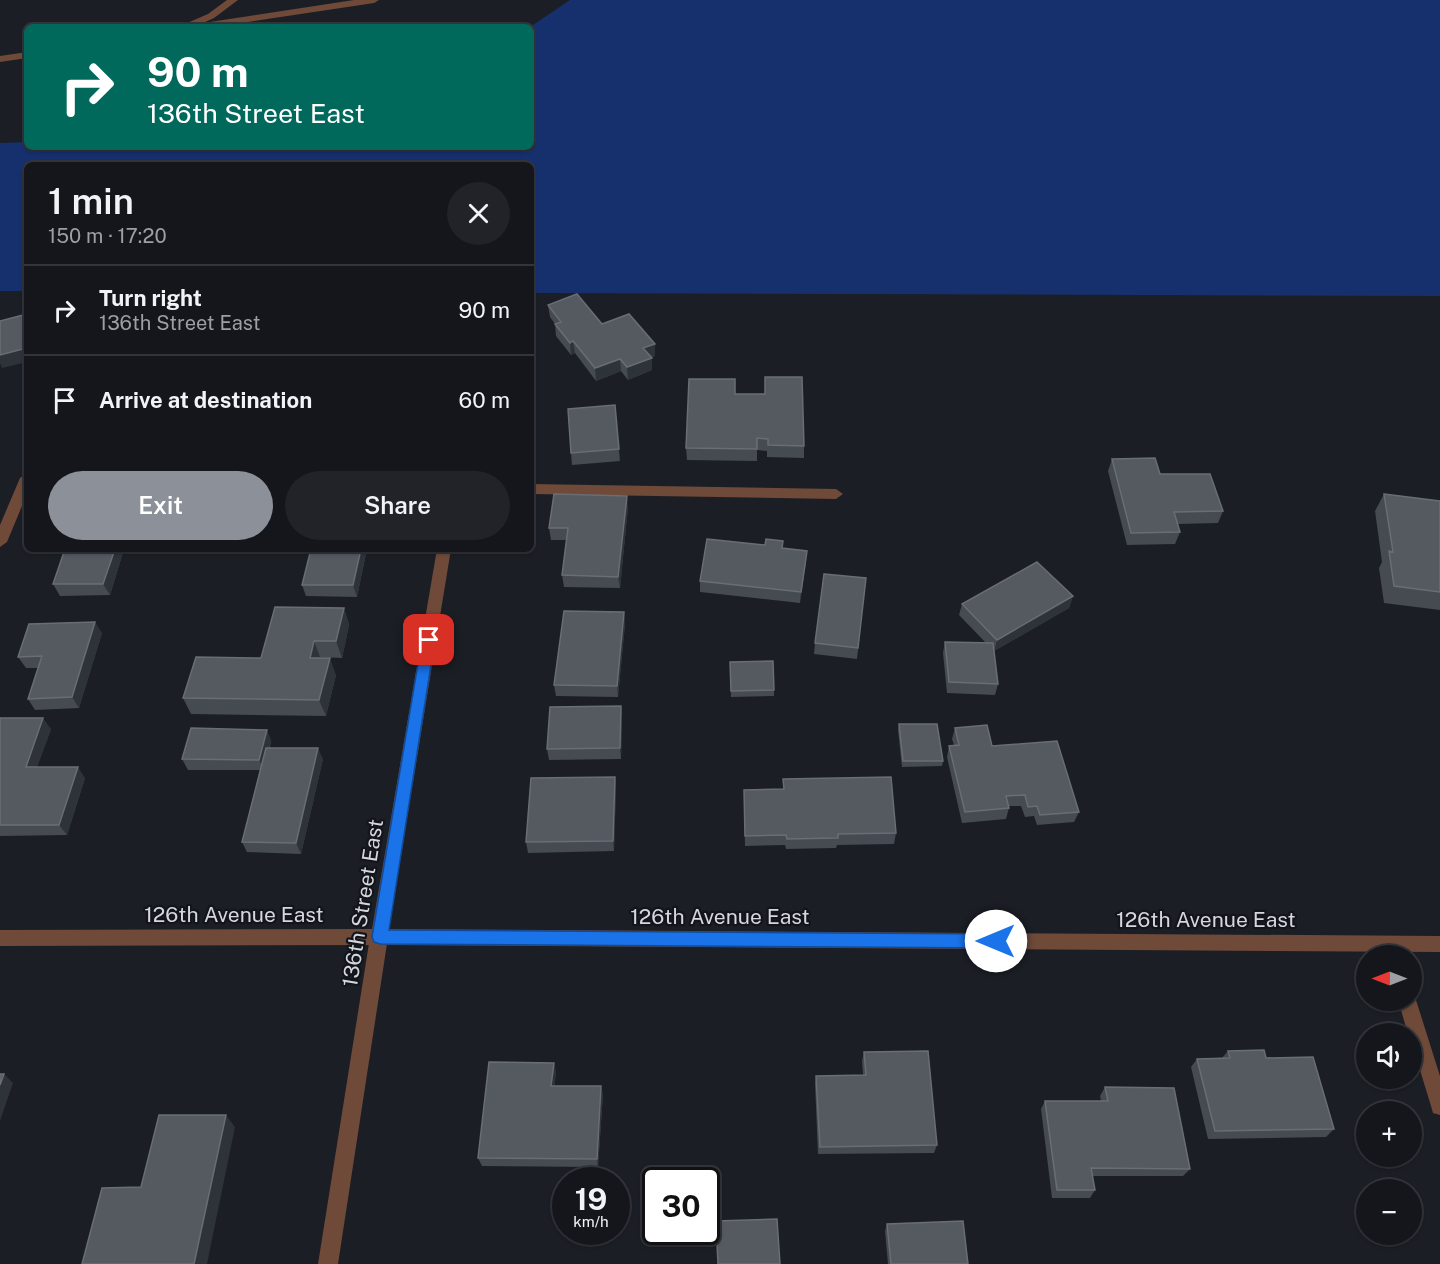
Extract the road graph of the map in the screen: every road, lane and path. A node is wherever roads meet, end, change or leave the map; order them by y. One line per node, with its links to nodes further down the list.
1 (233, 0): 4 (street)
2 (322, 0): 3 (street)
3 (369, 1): 5 (street)
4 (191, 24)
5 (214, 24)
6 (24, 55): 7 (street)
7 (0, 59)
8 (24, 485): 11 (street)
9 (534, 489): 10 (street)
10 (836, 494)
11 (0, 542)
12 (444, 552): 13 (street, 136th Street East)
13 (380, 937): 14 (street, 126th Avenue East); 17 (street, 126th Avenue East); 20 (street, 136th Street East)
14 (0, 938)
15 (1440, 944): 16 (street, 126th Avenue East)
16 (1422, 946)
17 (1356, 949)
18 (1410, 1011): 19 (street)
19 (1440, 1106)
20 (328, 1264)

